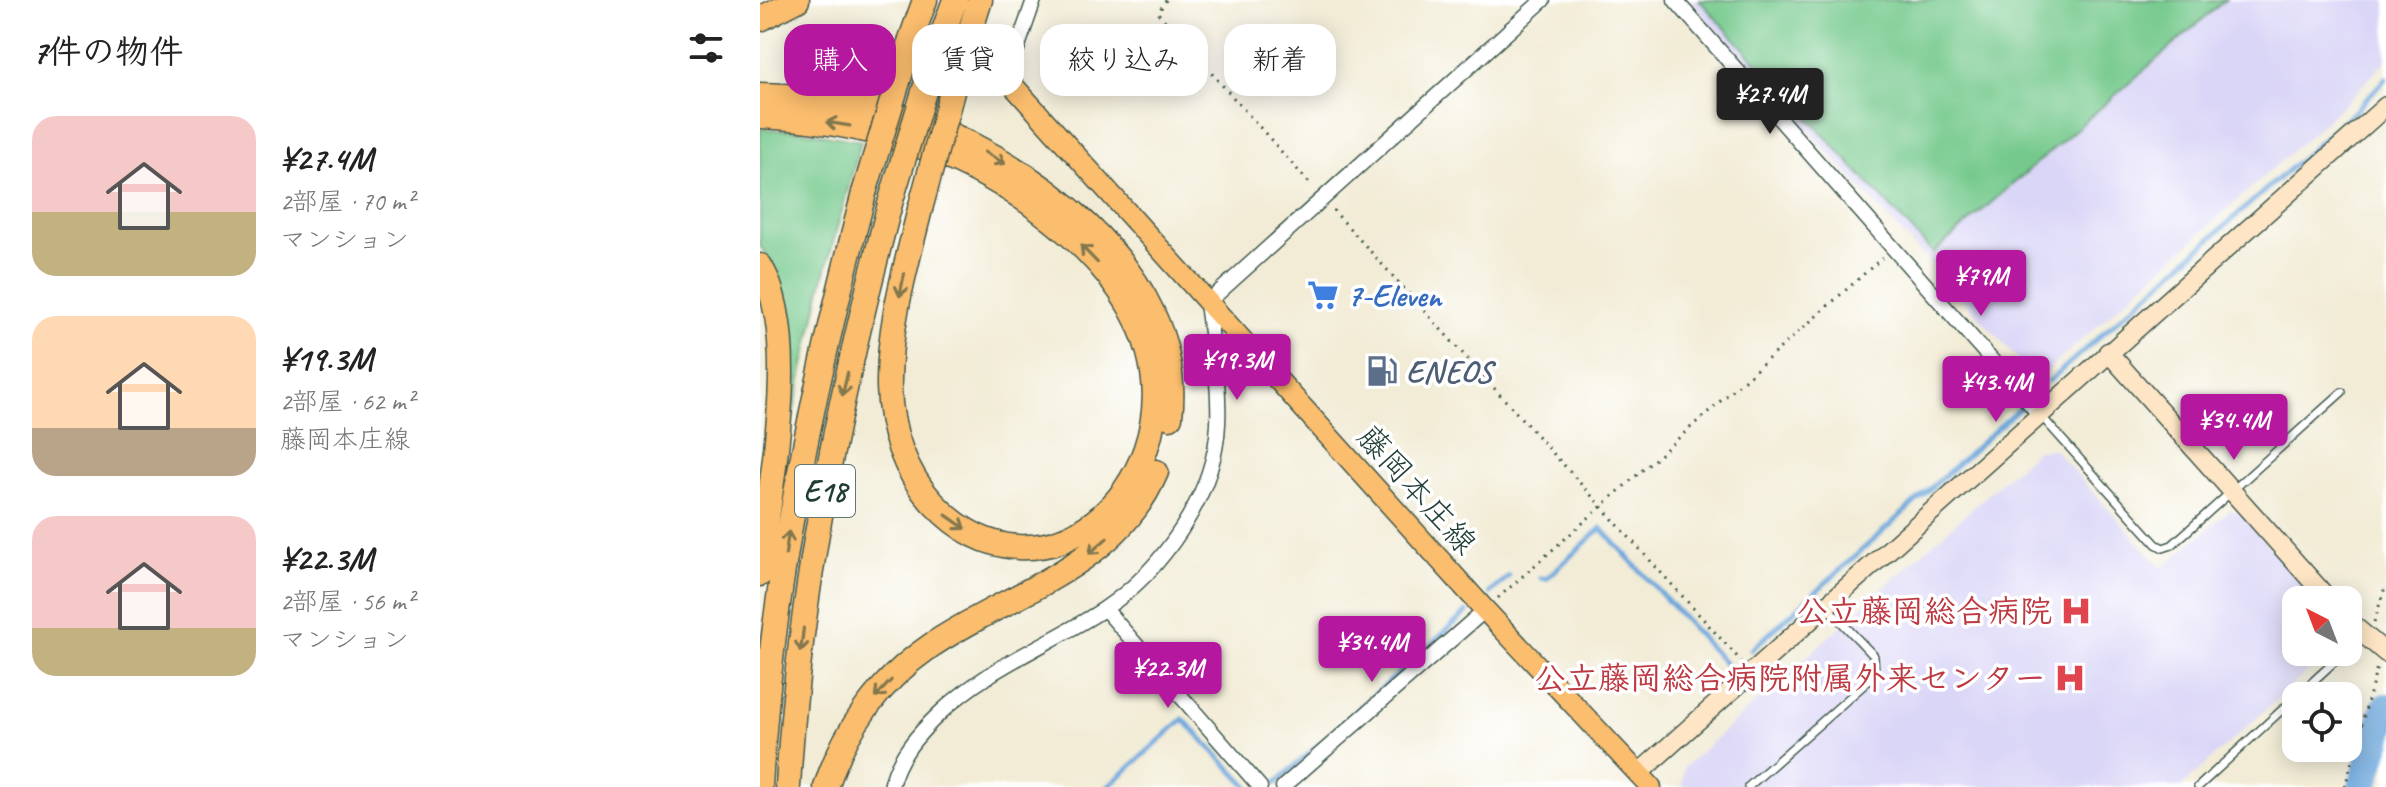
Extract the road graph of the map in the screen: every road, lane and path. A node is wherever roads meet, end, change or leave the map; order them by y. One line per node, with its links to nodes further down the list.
1 (797, 0): 9 (highway)
2 (925, 0): 38 (highway, E18, one-way to 2, bridge)
3 (955, 0): 39 (highway, E18, one-way to 39, bridge)
4 (980, 0): 14 (highway, one-way to 14, bridge)
5 (1034, 0): 10 (street)
6 (1166, 0): 15 (path)
7 (1543, 0): 15 (street)
8 (1675, 0): 16 (street)
9 (760, 19)
10 (1024, 29)
11 (760, 95): 40 (highway, one-way to 40)
12 (1023, 96): 18 (main road, 藤岡本庄線)
13 (2386, 106): 19 (street)
14 (760, 116)
15 (1321, 197): 18 (street); 23 (path)
16 (1894, 247): 21 (street); 23 (path)
17 (760, 266): 24 (highway)
18 (1207, 303): 28 (street); 29 (main road, 藤岡本庄線)
19 (2108, 352): 21 (street); 22 (street)
20 (2342, 392): 22 (lane)
21 (2039, 414): 22 (lane); 27 (street)
22 (2232, 491): 26 (street)
23 (1601, 507): 29 (path); 33 (path)
24 (760, 574)
25 (2386, 584): 30 (path)
26 (2317, 586)
27 (1825, 605): 33 (street); 44 (lane)
28 (1105, 609): 37 (street); 42 (street)
29 (1485, 610): 36 (main road, 藤岡本庄線); 43 (street)
30 (2362, 636): 31 (street)
31 (2385, 652): 46 (path)
32 (2330, 666): 34 (lane)
33 (1751, 673): 36 (street)
34 (2313, 682)
35 (2282, 710): 45 (lane)
36 (1645, 780)
37 (892, 781): 41 (street)
38 (760, 787)
39 (788, 787)
40 (826, 787)
41 (905, 787)
42 (1260, 787)
43 (1283, 787)
44 (1748, 787)
45 (2198, 787)
46 (2345, 787)

